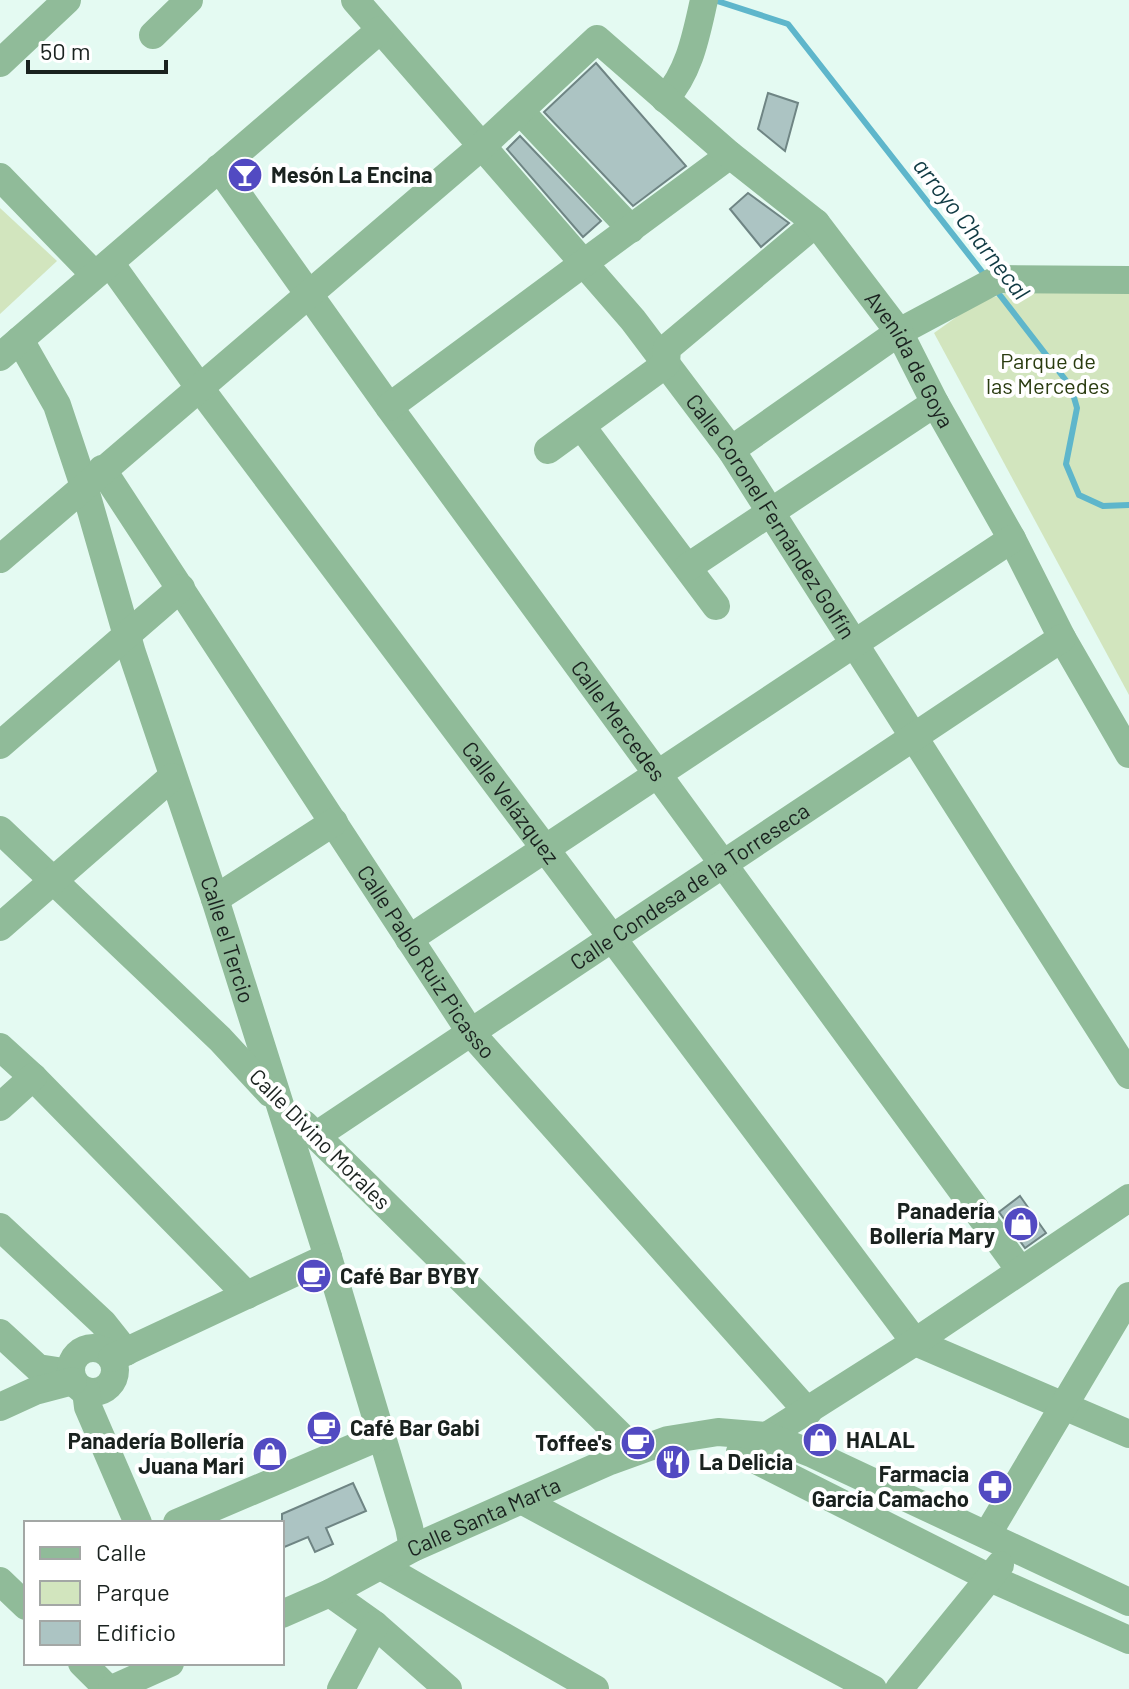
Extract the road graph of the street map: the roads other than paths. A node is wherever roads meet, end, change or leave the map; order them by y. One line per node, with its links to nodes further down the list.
1 (67, 0): 7 (street)
2 (189, 0): 6 (street)
3 (355, 0): 5 (street, Calle Coronel Fernández Golfín)
4 (704, 0): 8 (street)
5 (380, 30): 10 (street, Calle Coronel Fernández Golfín); 12 (street)
6 (153, 35)
7 (0, 63)
8 (665, 99): 9 (street, Avenida de Goya); 11 (street, Avenida de Goya)
9 (520, 111): 10 (street); 15 (street)
10 (482, 146): 16 (street, Calle Coronel Fernández Golfín); 19 (street)
11 (730, 155): 14 (street, Avenida de Goya); 15 (street)
12 (219, 168): 17 (street); 19 (street, Calle Mercedes)
13 (0, 177): 17 (street, Calle Velázquez)
14 (816, 223): 20 (street, Avenida de Goya); 22 (street)
15 (631, 229): 16 (street)
16 (585, 263): 22 (street, Calle Coronel Fernández Golfín); 25 (street)
17 (102, 268): 21 (street); 23 (street, Calle Velázquez)
18 (1129, 280): 20 (street)
19 (308, 292): 23 (street); 25 (street, Calle Mercedes)
20 (899, 332): 24 (street, Avenida de Goya); 28 (street)
21 (10, 349): 29 (street, Calle el Tercio)
22 (666, 364): 26 (street); 28 (street, Calle Coronel Fernández Golfín)
23 (199, 387): 29 (street); 46 (street, Calle Velázquez)
24 (935, 403): 30 (street); 31 (street, Avenida de Goya)
25 (389, 407): 42 (street, Calle Mercedes)
26 (582, 427): 27 (street); 33 (street)
27 (548, 450)
28 (731, 450): 30 (street, Calle Coronel Fernández Golfín)
29 (93, 478): 32 (street); 34 (street, Calle Pablo Ruiz Picasso); 36 (street, Calle el Tercio)
30 (770, 514): 33 (street); 38 (street, Calle Coronel Fernández Golfín)
31 (1012, 539): 37 (street, Avenida de Goya); 38 (street)
32 (0, 559)
33 (688, 567): 35 (street)
34 (181, 588): 36 (street); 44 (street, Calle Pablo Ruiz Picasso)
35 (716, 606)
36 (127, 634): 40 (street); 43 (street, Calle el Tercio)
37 (1062, 638): 39 (street, Calle Condesa de la Torreseca); 41 (street, Avenida de Goya)
38 (854, 645): 39 (street, Calle Coronel Fernández Golfín); 42 (street)
39 (914, 737): 47 (street, Calle Condesa de la Torreseca); 55 (street, Calle Coronel Fernández Golfín)
40 (0, 745)
41 (1129, 754)
42 (658, 773): 46 (street); 47 (street, Calle Mercedes)
43 (172, 777): 48 (street); 49 (street, Calle el Tercio)
44 (334, 822): 49 (street); 51 (street, Calle Pablo Ruiz Picasso)
45 (0, 830): 48 (street, Calle Divino Morales)
46 (545, 849): 51 (street); 52 (street, Calle Velázquez)
47 (724, 863): 52 (street, Calle Condesa de la Torreseca); 63 (street, Calle Mercedes)
48 (53, 880): 50 (street); 57 (street, Calle Divino Morales)
49 (215, 899): 57 (street, Calle el Tercio)
50 (0, 927)
51 (409, 939): 53 (street, Calle Pablo Ruiz Picasso)
52 (614, 939): 53 (street, Calle Condesa de la Torreseca); 67 (street, Calle Velázquez)
53 (471, 1033): 59 (street, Calle Condesa de la Torreseca); 72 (street, Calle Pablo Ruiz Picasso)
54 (0, 1047): 56 (street)
55 (1129, 1075)
56 (33, 1077): 58 (street); 64 (street)
57 (278, 1101): 59 (street, Calle Divino Morales); 62 (street, Calle el Tercio)
58 (0, 1107)
59 (317, 1135): 76 (street, Calle Divino Morales)
60 (1129, 1198): 63 (street)
61 (0, 1227): 68 (street)
62 (328, 1257): 64 (street); 74 (street, Calle el Tercio)
63 (1020, 1270): 67 (street)
64 (247, 1295): 68 (street)
65 (1129, 1296): 70 (street)
66 (0, 1333): 69 (street)
67 (915, 1342): 70 (street); 72 (street)
68 (110, 1345): 69 (street); 69 (street)
69 (76, 1382): 71 (street); 79 (street)
70 (1063, 1405): 73 (street); 81 (street)
71 (0, 1407)
72 (808, 1412): 75 (street)
73 (1129, 1434)
74 (381, 1436): 80 (street); 82 (street, Calle el Tercio)
75 (767, 1436): 76 (street, Calle Santa Marta); 81 (street, Calle Santa Marta)
76 (636, 1451): 78 (street, Calle Santa Marta)
77 (740, 1452): 84 (street)
78 (523, 1501): 82 (street, Calle Santa Marta); 96 (street)
79 (137, 1521)
80 (182, 1521)
81 (999, 1541): 84 (street); 86 (street, Calle Santa Marta)
82 (413, 1548): 83 (street, Calle Santa Marta)
83 (381, 1566): 85 (street, Calle Santa Marta); 95 (street)
84 (990, 1578): 89 (street); 97 (street)
85 (330, 1593): 87 (street, Calle Santa Marta); 88 (street)
86 (1123, 1593)
87 (284, 1613)
88 (375, 1625): 93 (street); 94 (street)
89 (1129, 1640)
90 (84, 1665): 92 (street)
91 (161, 1673): 92 (street)
92 (110, 1689)
93 (341, 1689)
94 (448, 1689)
95 (595, 1689)
96 (873, 1689)
97 (899, 1689)

